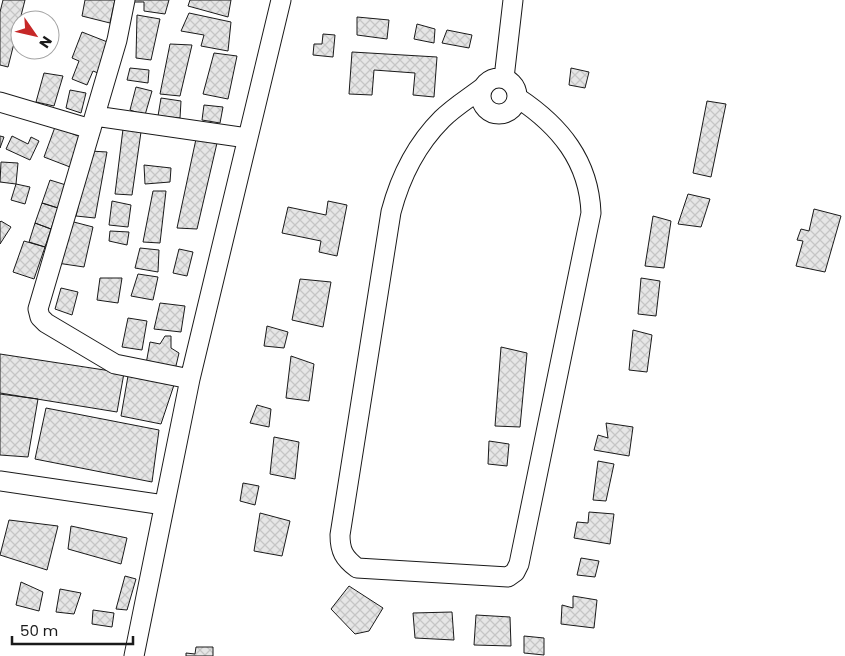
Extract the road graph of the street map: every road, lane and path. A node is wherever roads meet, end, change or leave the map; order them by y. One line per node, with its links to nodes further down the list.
1 (125, 0): 8 (street)
2 (281, 0): 9 (street)
3 (513, 0): 4 (street)
4 (504, 78): 5 (street); 6 (street)
5 (482, 88): 6 (street); 6 (street)
6 (518, 98)
7 (0, 102): 8 (street)
8 (93, 122): 9 (street); 10 (street)
9 (247, 138): 10 (street)
10 (190, 379): 12 (street)
11 (0, 481): 12 (street)
12 (164, 505): 13 (street)
13 (134, 656)

